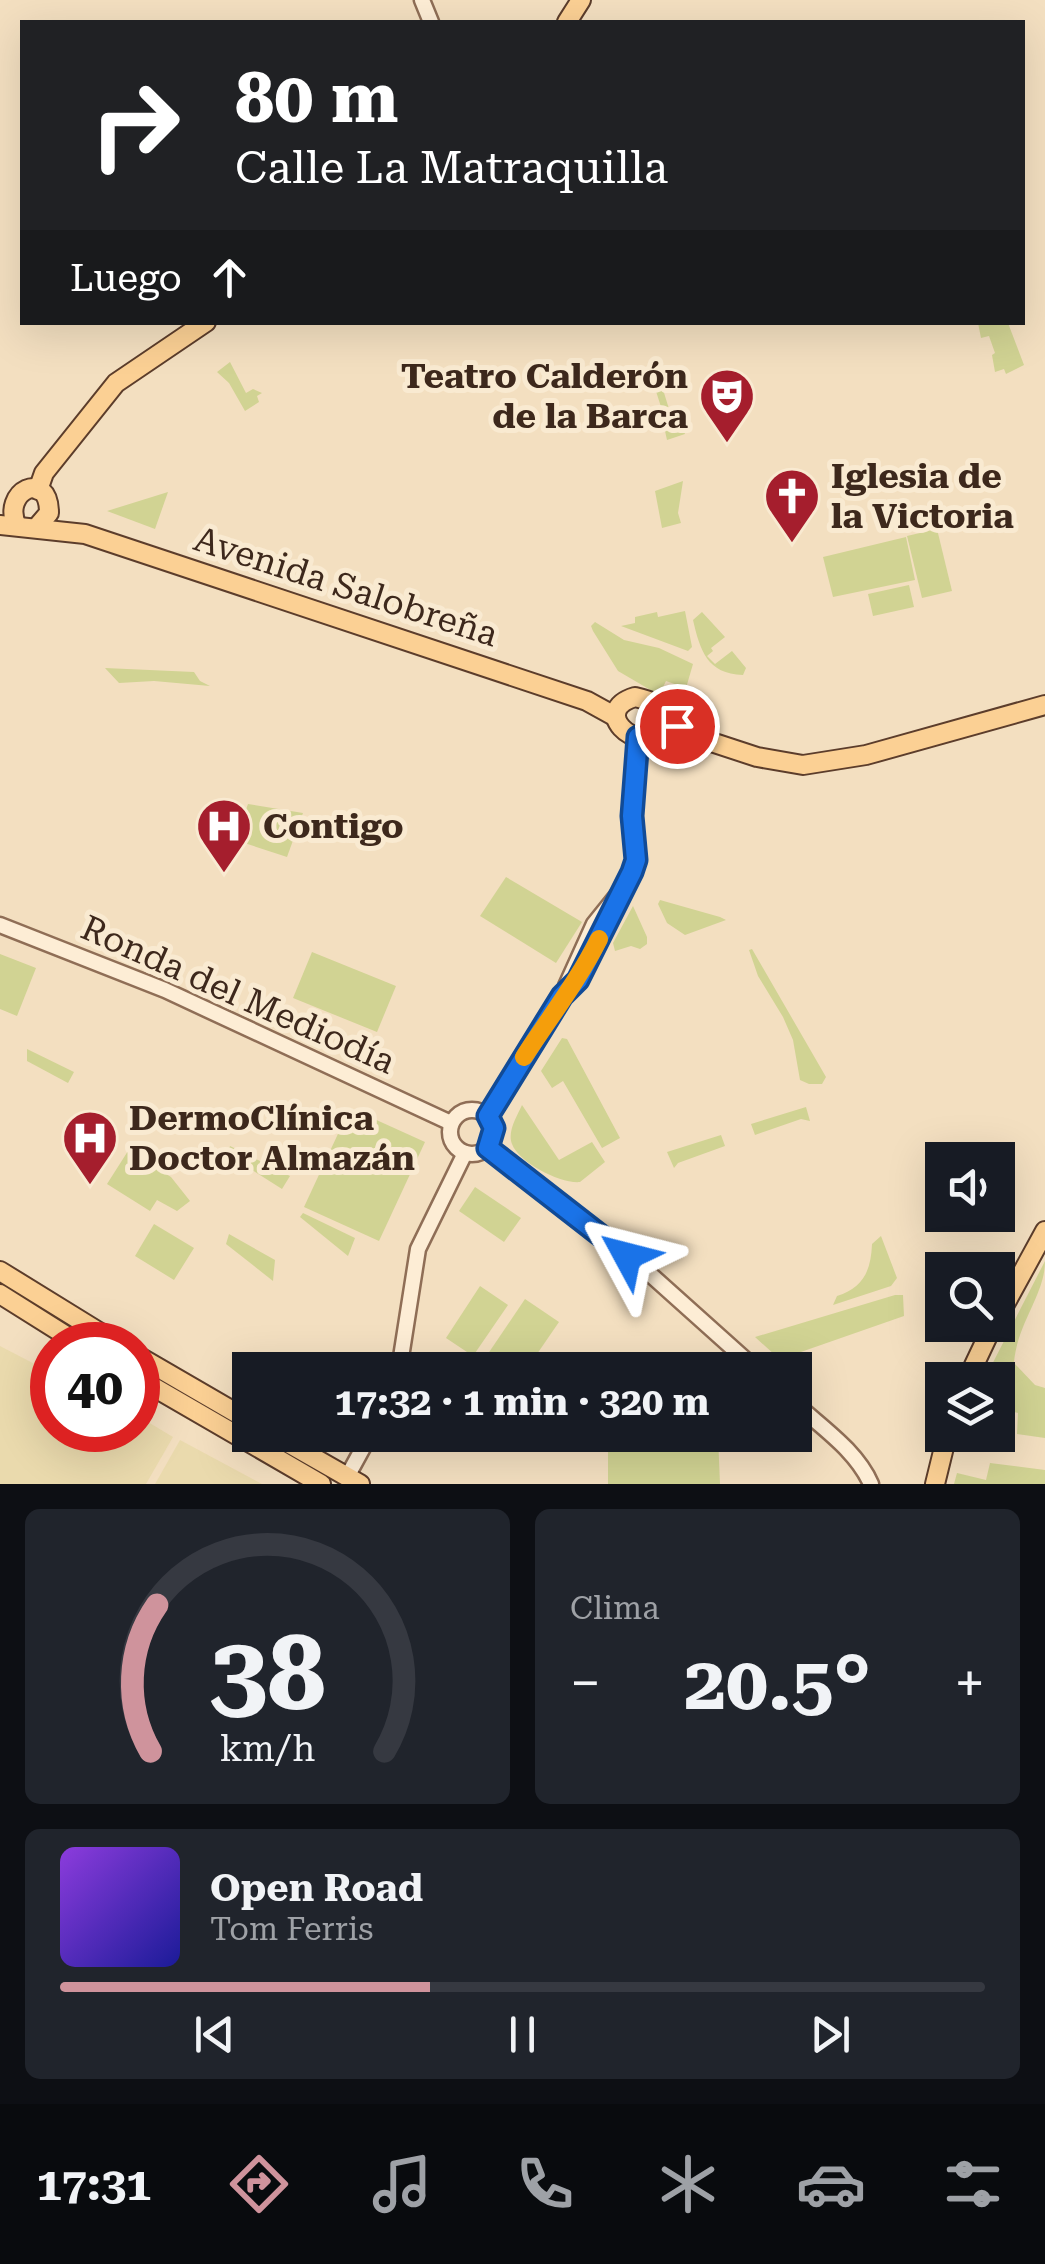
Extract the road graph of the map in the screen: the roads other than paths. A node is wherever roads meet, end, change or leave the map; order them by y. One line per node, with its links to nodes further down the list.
1 (202, 325): 2 (main road)
2 (38, 490): 3 (main road); 4 (main road)
3 (4, 505): 5 (main road)
4 (49, 507): 6 (main road); 7 (main road, Avenida Salobreña)
5 (8, 526): 6 (main road)
6 (37, 527): 7 (main road, Avenida Salobreña)
7 (84, 534): 9 (main road, Avenida Salobreña)
8 (1045, 705): 10 (main road)
9 (620, 709): 10 (main road); 11 (main road)
10 (668, 727): 11 (main road)
11 (638, 737): 13 (street)
12 (0, 925): 14 (street, Ronda del Mediodía)
13 (488, 1116): 14 (street); 15 (street)
14 (452, 1123): 16 (street)
15 (488, 1148): 16 (street); 24 (street)
16 (465, 1153): 23 (street)
17 (1045, 1230): 19 (main road)
18 (0, 1272): 22 (main road)
19 (1015, 1286)
20 (0, 1294): 21 (main road)
21 (45, 1322)
22 (82, 1322)
23 (402, 1352)
24 (738, 1352)
25 (160, 1369): 27 (main road)
26 (160, 1391): 33 (main road)
27 (232, 1411)
28 (812, 1418): 34 (street)
29 (304, 1452): 32 (main road)
30 (364, 1452): 32 (street)
31 (942, 1452): 35 (main road)
32 (353, 1480)
33 (321, 1484)
34 (871, 1484)
35 (935, 1484)

